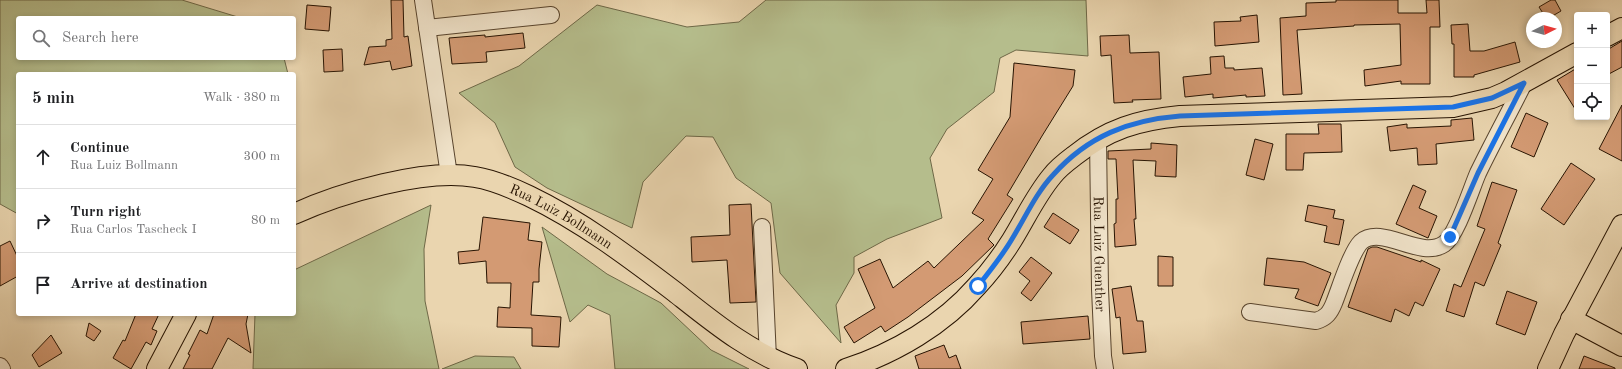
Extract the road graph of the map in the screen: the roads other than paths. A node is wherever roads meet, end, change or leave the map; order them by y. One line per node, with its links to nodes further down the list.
1 (423, 0): 3 (street)
2 (551, 15): 3 (street)
3 (427, 28): 9 (street)
4 (1622, 28): 5 (main road)
5 (1610, 34)
6 (1574, 55): 7 (main road)
7 (1524, 83): 8 (main road); 13 (street)
8 (1098, 139): 22 (main road); 23 (street, Rua Luiz Guenther)
9 (448, 175): 10 (main road, Rua Luiz Bollmann); 17 (main road, Rua Luiz Bollmann)
10 (296, 213)
11 (1622, 226): 15 (main road)
12 (762, 227): 17 (street)
13 (1250, 312)
14 (185, 316): 20 (main road)
15 (1571, 319): 16 (main road); 24 (main road)
16 (1622, 346)
17 (768, 358): 21 (main road, Rua Luiz Bollmann)
18 (0, 366): 19 (street)
19 (2, 369)
20 (157, 369)
21 (797, 369)
22 (846, 369)
23 (1105, 369)
24 (1548, 369)

